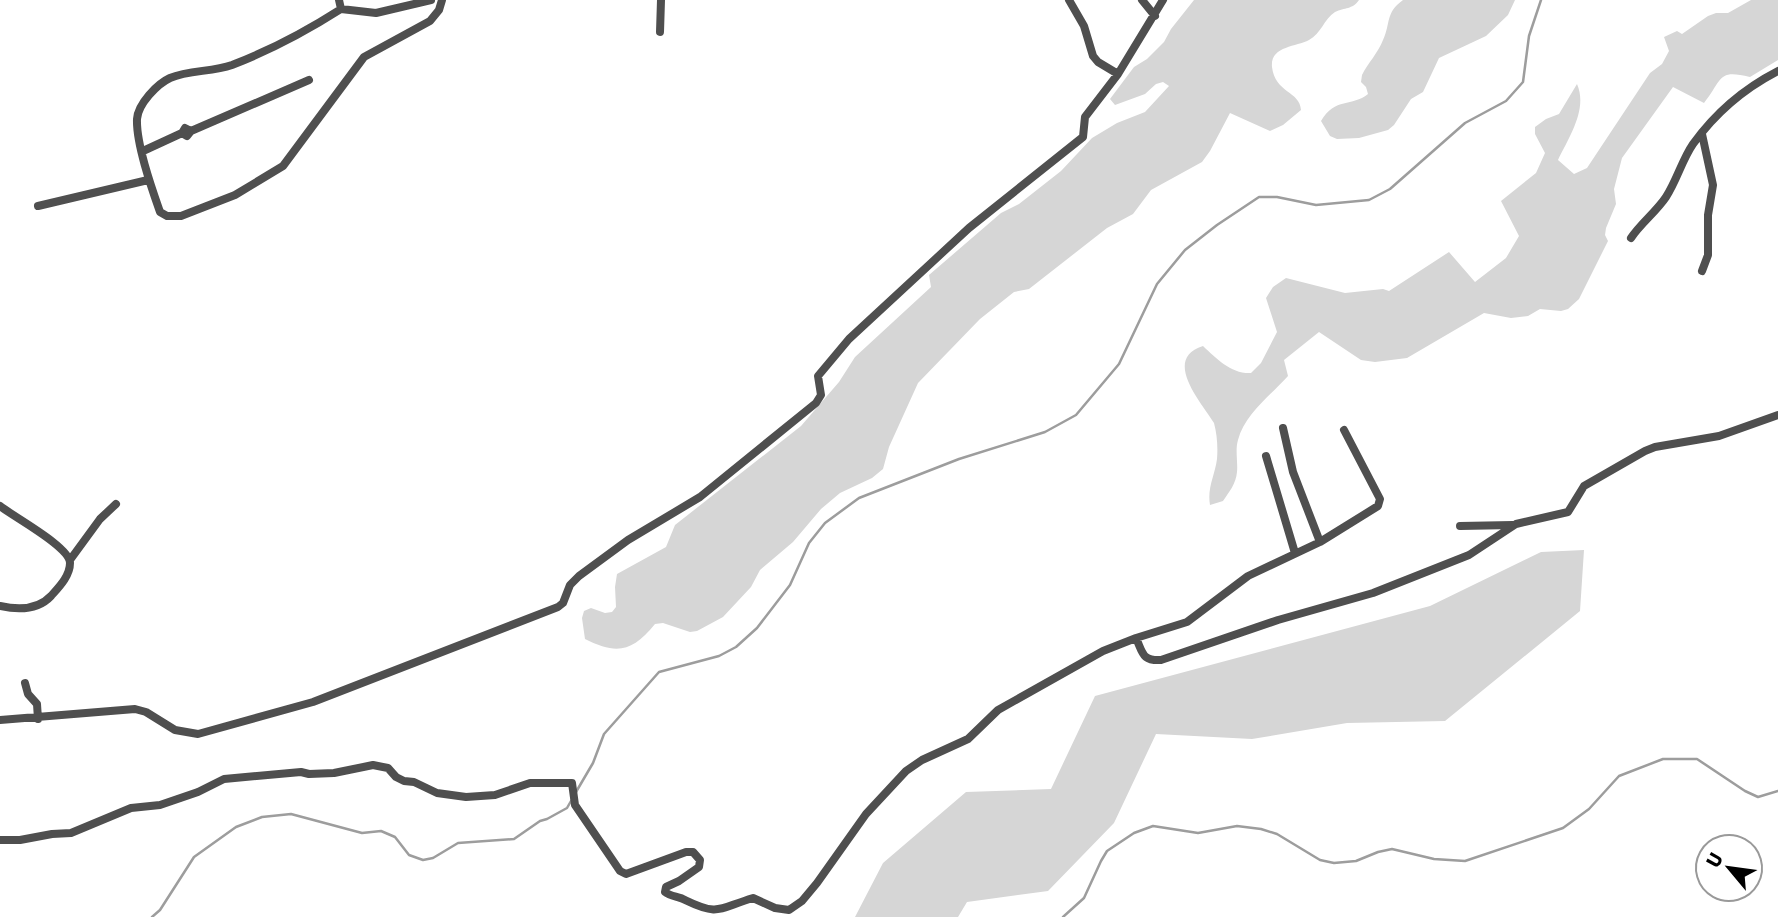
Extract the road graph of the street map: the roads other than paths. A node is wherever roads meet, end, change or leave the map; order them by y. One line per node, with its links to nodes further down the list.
1 (431, 0): 7 (street)
2 (442, 0): 15 (street)
3 (662, 0): 9 (street)
4 (1069, 0): 11 (street)
5 (1142, 0): 8 (street)
6 (1163, 0): 8 (street)
7 (340, 4): 14 (street)
8 (1155, 16): 11 (street)
9 (660, 32)
10 (1778, 71): 13 (street)
11 (1118, 74): 33 (street)
12 (309, 80): 14 (street)
13 (1702, 134): 17 (street); 18 (street)
14 (143, 151): 15 (street)
15 (148, 180): 16 (street)
16 (38, 206)
17 (1631, 238)
18 (1702, 271)
19 (1778, 415): 25 (street)
20 (1283, 428): 27 (street)
21 (1344, 430): 27 (street)
22 (1266, 456): 28 (street)
23 (116, 504): 29 (street)
24 (0, 506): 29 (street)
25 (1516, 524): 26 (street); 31 (street)
26 (1460, 526)
27 (1320, 542): 28 (street)
28 (1295, 553): 31 (street)
29 (71, 560): 30 (street)
30 (0, 606)
31 (1136, 638): 35 (street)
32 (26, 683): 33 (street)
33 (38, 719): 34 (street)
34 (0, 720)
35 (0, 840)

